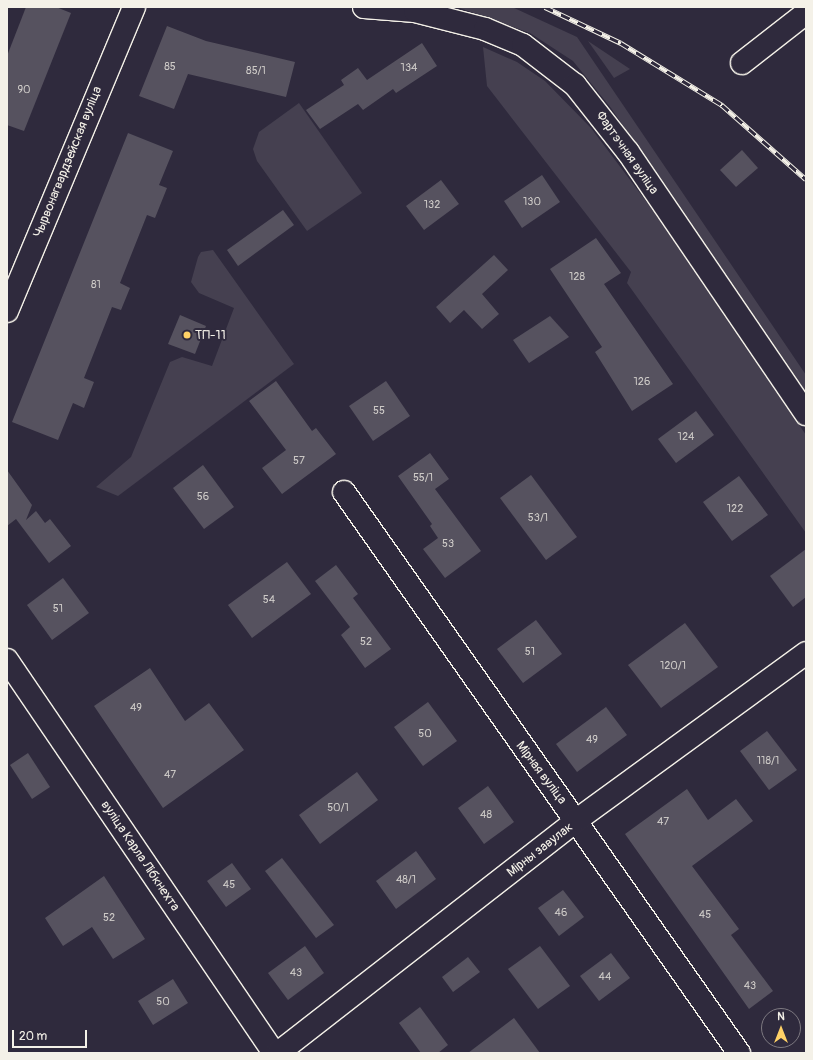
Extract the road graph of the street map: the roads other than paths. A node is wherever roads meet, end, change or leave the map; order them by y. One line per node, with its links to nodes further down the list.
1 (364, 7): 6 (street, Фартэчная вуліца)
2 (131, 9): 5 (street, Чырвонагвардзейская вуліца)
3 (806, 13): 4 (street)
4 (742, 63)
5 (7, 311)
6 (806, 414)
7 (344, 492): 10 (street, Мірная вуліца)
8 (806, 653): 10 (street, Мірны завулак)
9 (7, 660): 11 (street, вуліца Карла Лібкнехта)
10 (578, 820): 12 (street, Мірны завулак); 13 (street, Мірная вуліца)
11 (274, 1053)
12 (278, 1053)
13 (739, 1053)

